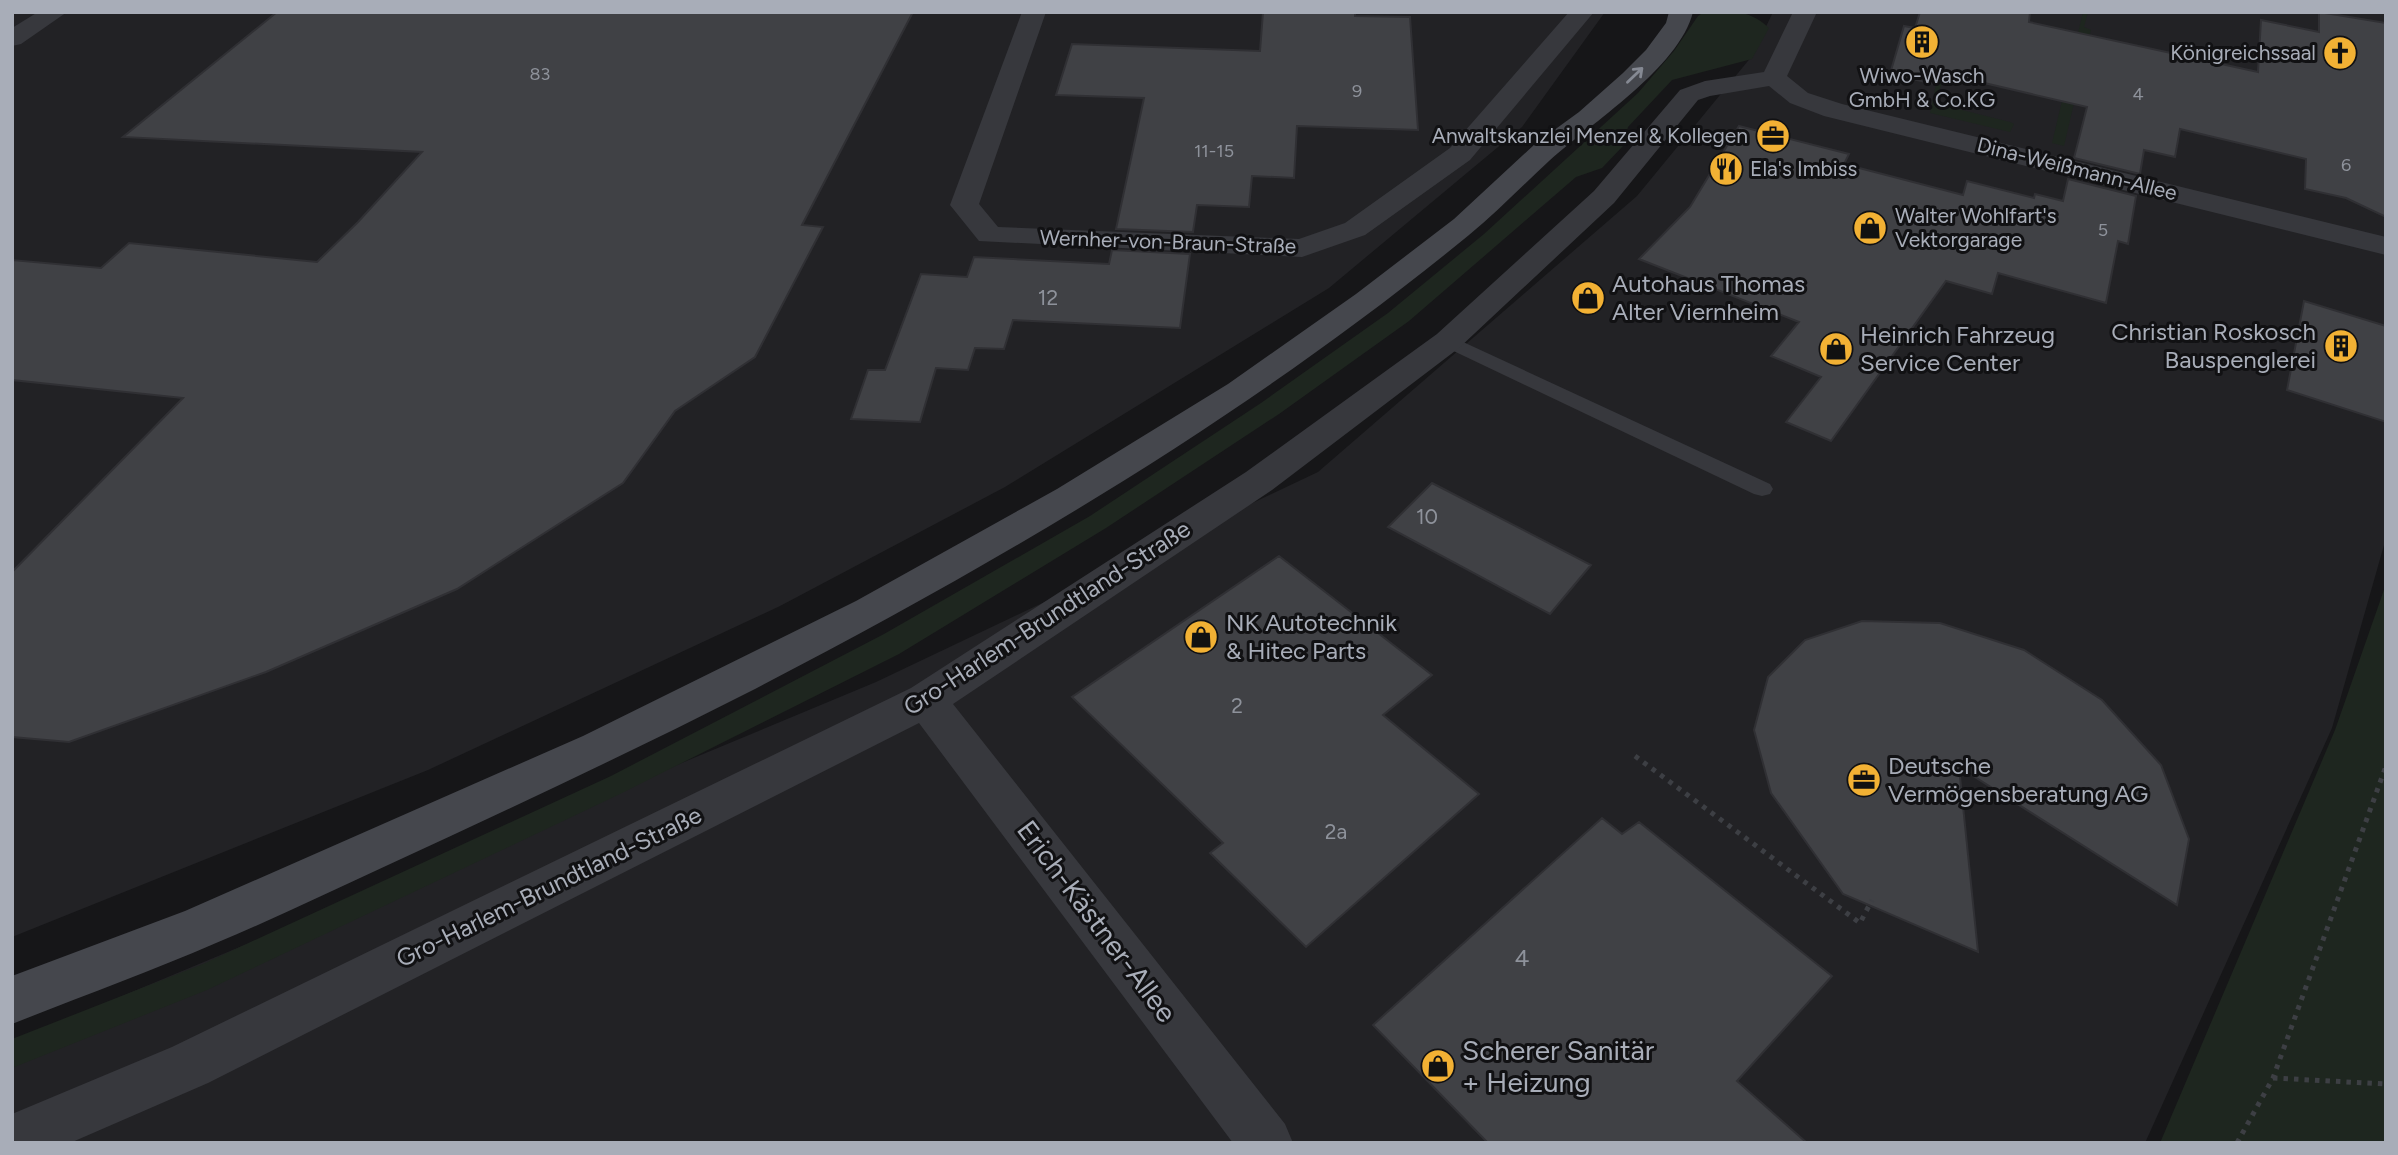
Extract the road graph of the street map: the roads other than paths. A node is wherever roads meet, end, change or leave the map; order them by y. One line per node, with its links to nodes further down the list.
1 (55, 12): 6 (street)
2 (1034, 12): 3 (street, Wernher-von-Braun-Straße)
3 (1582, 12)
4 (1681, 12): 9 (main road, one-way to 4)
5 (1805, 12): 8 (street)
6 (12, 38)
7 (1625, 51): 9 (main road)
8 (1774, 78): 10 (street, Dina-Weißmann-Allee); 11 (street, Gro-Harlem-Brundtland-Straße)
9 (1545, 150): 14 (main road)
10 (2386, 246)
11 (1448, 341): 12 (lane); 13 (street, Gro-Harlem-Brundtland-Straße)
12 (1762, 489)
13 (926, 700): 15 (street, Gro-Harlem-Brundtland-Straße); 16 (street, Erich-Kästner-Allee)
14 (12, 1000)
15 (12, 1141)
16 (1266, 1143)

